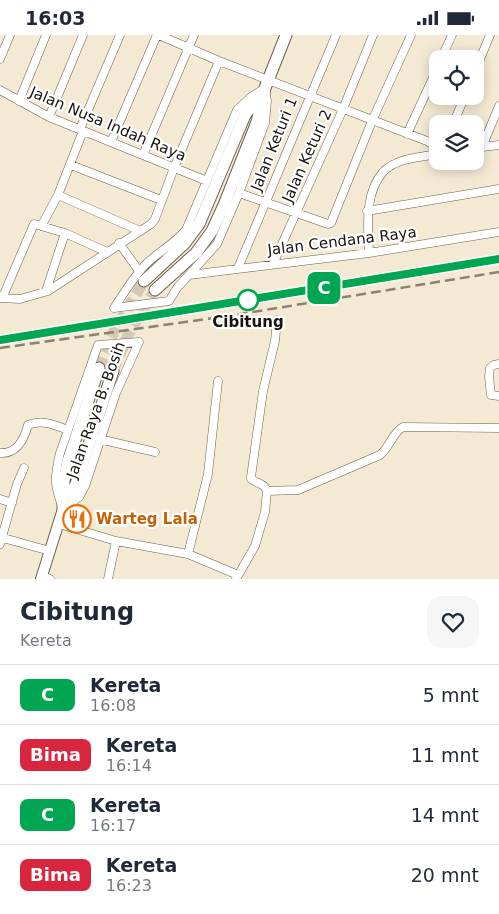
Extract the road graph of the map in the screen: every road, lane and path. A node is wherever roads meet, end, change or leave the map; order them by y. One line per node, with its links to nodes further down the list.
1 (10, 35): 16 (street)
2 (46, 35): 22 (street)
3 (83, 35): 25 (street)
4 (120, 35): 27 (street)
5 (158, 35): 13 (street); 31 (street)
6 (194, 35): 13 (street)
7 (286, 35): 18 (main road)
8 (336, 35): 21 (street, Jalan Keturi 1)
9 (373, 35): 24 (street, Jalan Keturi 2)
10 (411, 35): 26 (street)
11 (452, 35): 14 (street)
12 (490, 35): 15 (street)
13 (188, 48): 17 (street); 34 (street)
14 (445, 50)
15 (484, 50)
16 (0, 59)
17 (219, 61): 18 (street); 37 (street)
18 (267, 84): 21 (street); 38 (street); 40 (street); 56 (main road); 57 (main road)
19 (429, 87): 28 (street)
20 (0, 90): 22 (street, Jalan Nusa Indah Raya)
21 (309, 97): 24 (street); 43 (street, Jalan Keturi 1)
22 (19, 101): 25 (street, Jalan Nusa Indah Raya)
23 (499, 106): 29 (street)
24 (343, 109): 26 (street); 45 (street, Jalan Keturi 2)
25 (49, 117): 27 (street, Jalan Nusa Indah Raya)
26 (372, 121): 28 (street); 45 (street)
27 (82, 130): 31 (street, Jalan Nusa Indah Raya); 36 (street)
28 (408, 134): 30 (street)
29 (484, 138)
30 (427, 141)
31 (111, 142): 34 (street, Jalan Nusa Indah Raya)
32 (499, 145): 33 (street)
33 (484, 147)
34 (143, 155): 37 (street, Jalan Nusa Indah Raya)
35 (429, 155): 44 (street)
36 (70, 165): 41 (street); 42 (street)
37 (174, 168): 38 (street, Jalan Nusa Indah Raya); 42 (street)
38 (207, 181): 56 (street)
39 (499, 189): 44 (street)
40 (239, 193): 43 (street); 55 (street)
41 (58, 195): 46 (street); 47 (street)
42 (161, 199): 47 (street)
43 (265, 203): 45 (street); 54 (street, Jalan Keturi 1)
44 (367, 211): 52 (street)
45 (296, 214): 53 (street, Jalan Keturi 2)
46 (38, 224): 49 (street); 59 (street)
47 (138, 230): 50 (street)
48 (499, 232): 52 (street, Jalan Cendana Raya)
49 (65, 233): 51 (street); 58 (street)
50 (120, 243): 51 (street); 56 (street)
51 (107, 252): 58 (street)
52 (370, 253): 53 (street, Jalan Cendana Raya)
53 (274, 263): 54 (street, Jalan Cendana Raya)
54 (238, 268): 55 (street, Jalan Cendana Raya)
55 (189, 275): 56 (street)
56 (142, 276)
57 (155, 290)
58 (46, 291): 59 (street)
59 (0, 298)
60 (277, 320): 72 (street)
61 (499, 364): 65 (street)
62 (99, 368): 75 (main road)
63 (113, 371): 75 (main road)
64 (218, 381): 80 (street)
65 (499, 396)
66 (499, 428): 72 (street)
67 (68, 430): 68 (street, Jalan Raya B. Bosih); 70 (street); 75 (street, Jalan Raya B. Bosih)
68 (99, 439): 69 (street); 75 (street, Jalan Raya B. Bosih)
69 (156, 452)
70 (0, 453)
71 (24, 468): 74 (street)
72 (267, 491): 81 (street)
73 (0, 499): 74 (street)
74 (12, 503): 77 (street)
75 (63, 509): 76 (street)
76 (59, 524): 78 (street); 79 (street)
77 (1, 539): 79 (street)
78 (116, 541): 80 (street); 83 (street)
79 (50, 551): 82 (street)
80 (188, 554): 81 (street)
81 (237, 577)
82 (44, 578)
83 (108, 579)

